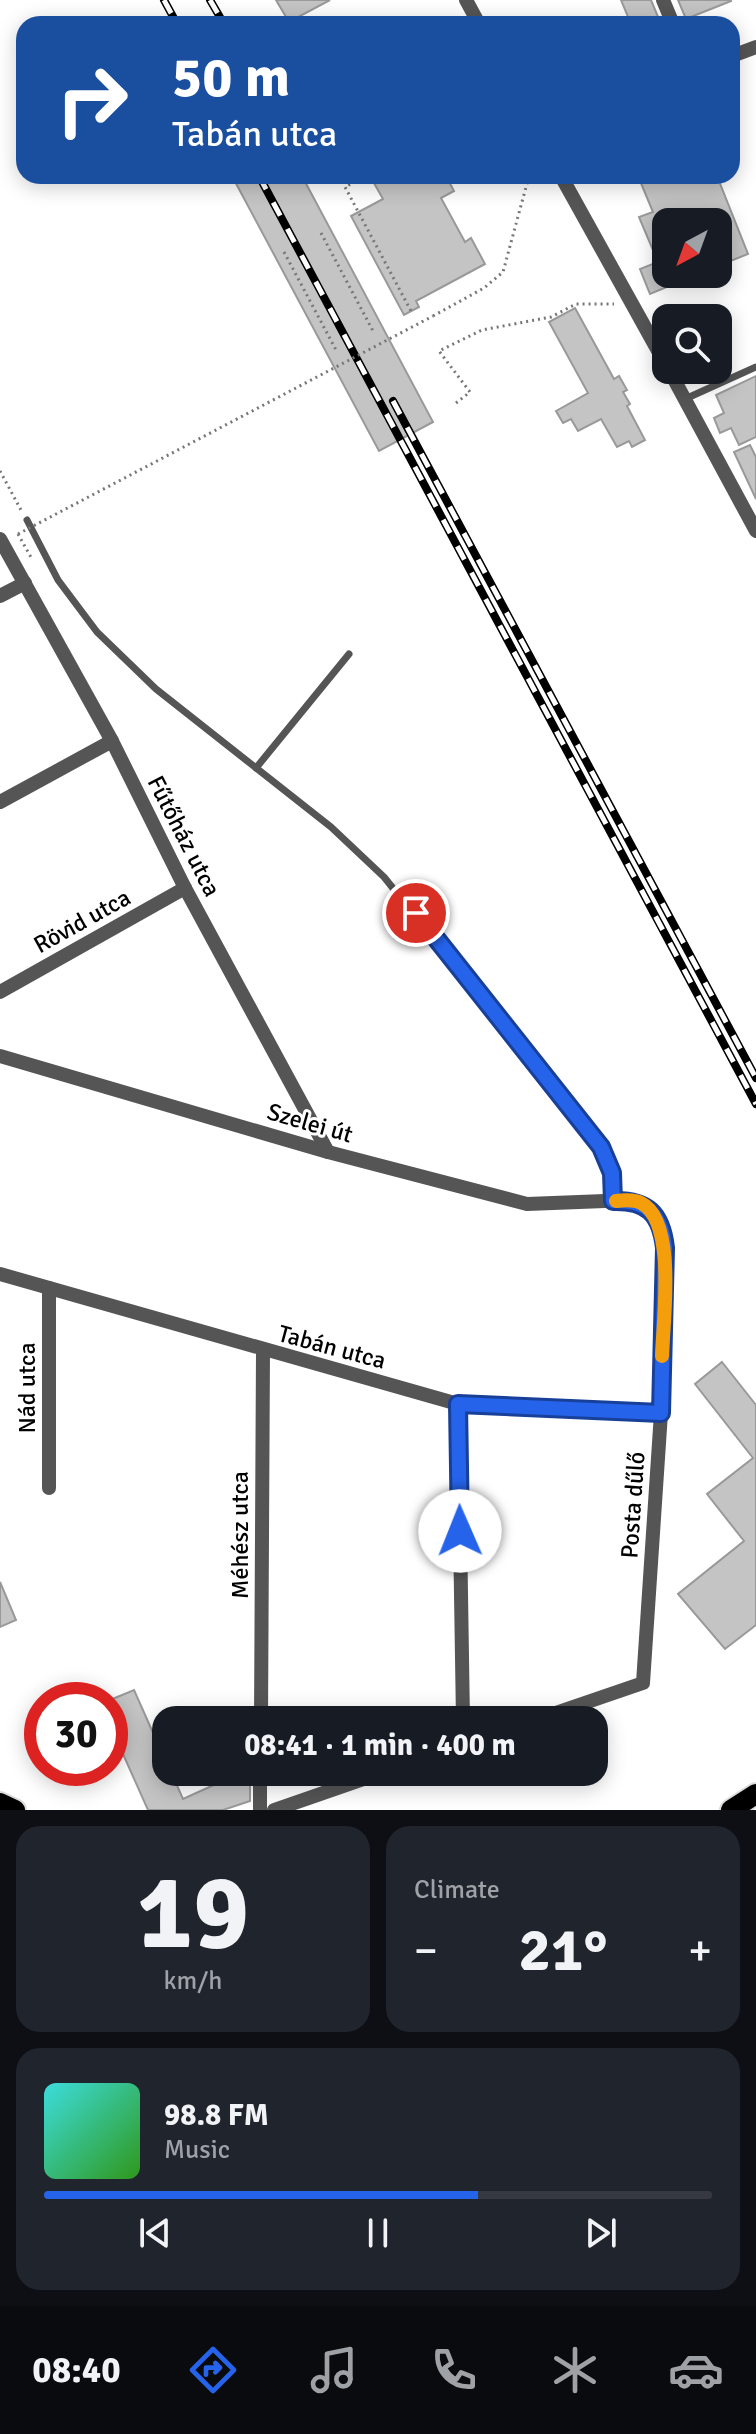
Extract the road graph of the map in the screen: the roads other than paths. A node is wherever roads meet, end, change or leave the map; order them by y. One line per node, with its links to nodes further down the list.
1 (565, 184): 2 (street)
2 (652, 340)
3 (756, 367): 5 (lane)
4 (677, 384): 5 (street)
5 (685, 399): 7 (street)
6 (27, 520): 13 (lane)
7 (756, 531)
8 (0, 539): 9 (street, Fűtőház utca)
9 (25, 583): 10 (street); 12 (street, Fűtőház utca)
10 (0, 596)
11 (349, 654): 13 (lane)
12 (112, 741): 14 (street); 15 (street, Fűtőház utca)
13 (256, 768): 19 (lane)
14 (0, 802)
15 (185, 888): 16 (street, Rövid utca); 18 (street, Fűtőház utca)
16 (0, 992)
17 (0, 1056): 18 (street, Szelei út)
18 (328, 1152): 19 (street, Szelei út)
19 (613, 1201): 24 (street, Posta dűlő)
20 (0, 1274): 21 (street, Tabán utca)
21 (49, 1288): 22 (street, Tabán utca); 25 (street, Nád utca)
22 (263, 1351): 23 (street, Tabán utca); 26 (street, Méhész utca)
23 (458, 1404): 24 (street, Tabán utca); 27 (street)
24 (661, 1413): 28 (street, Posta dűlő)
25 (49, 1488)
26 (261, 1706)
27 (463, 1706)
28 (576, 1706)
29 (260, 1786): 34 (street)
30 (343, 1786): 35 (street)
31 (756, 1794): 36 (main road)
32 (0, 1803): 33 (main road)
33 (15, 1810)
34 (260, 1810)
35 (274, 1810)
36 (731, 1810)

